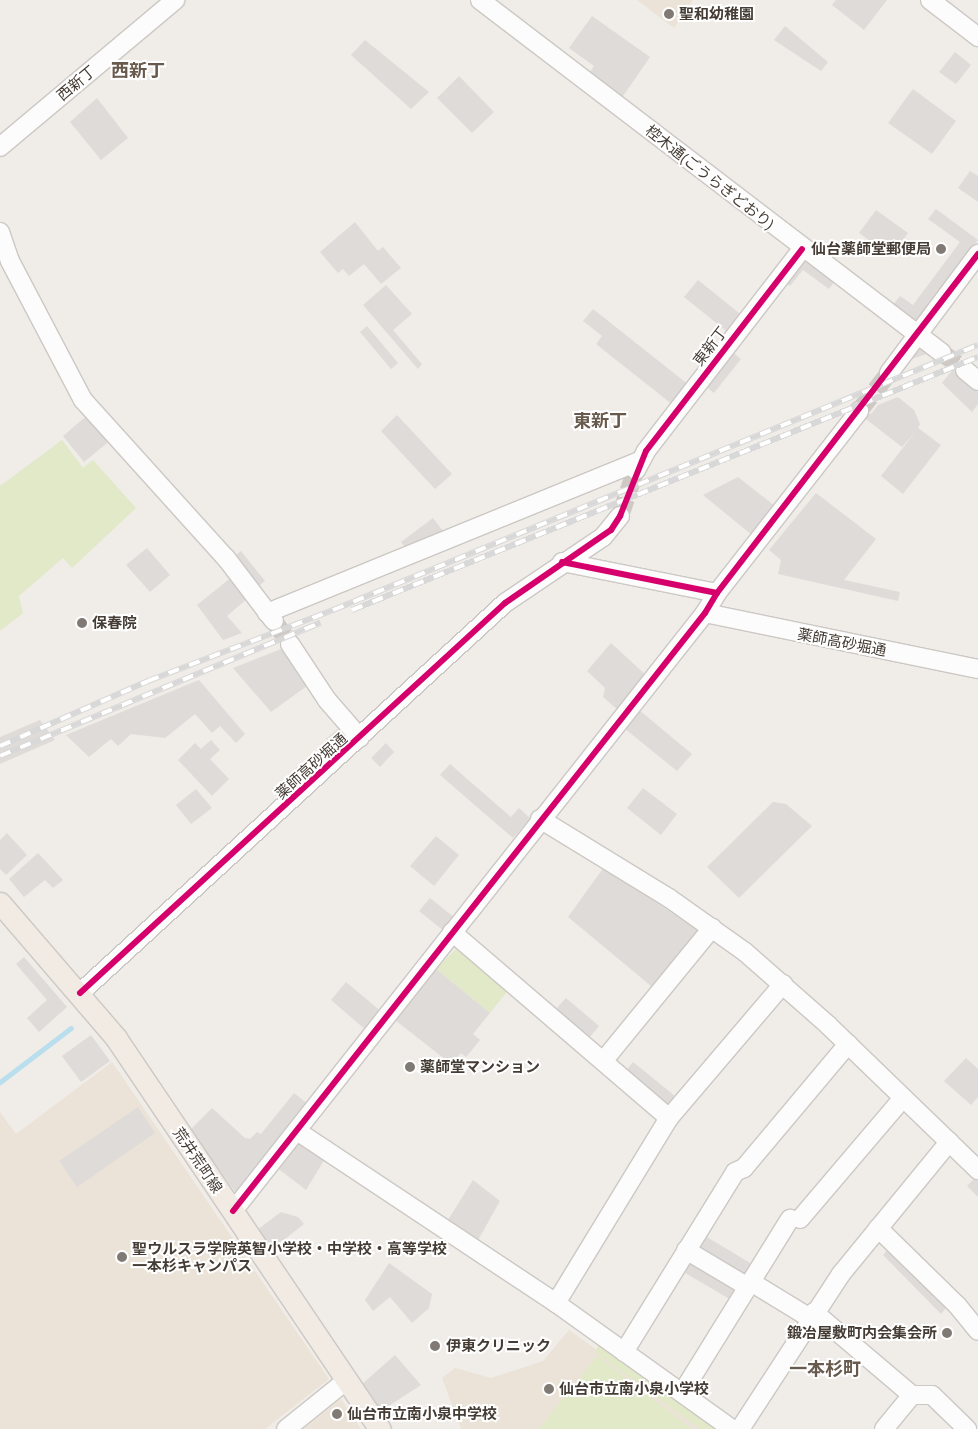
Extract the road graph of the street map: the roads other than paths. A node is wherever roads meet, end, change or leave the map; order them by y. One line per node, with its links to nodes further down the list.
1 (174, 0): 5 (street, 西新丁)
2 (480, 0): 7 (street, 椌木通(ごうらぎどおり))
3 (930, 0): 4 (street)
4 (978, 37)
5 (0, 147)
6 (0, 232): 7 (street, 東新丁)
7 (802, 249): 9 (street, 椌木通(ごうらぎどおり))
8 (978, 254): 9 (street)
9 (917, 334): 10 (street, 椌木通(ごうらぎどおり)); 11 (street)
10 (942, 352)
11 (888, 373)
12 (859, 411): 15 (street)
13 (620, 516): 14 (street, 薬師高砂堀通)
14 (562, 562): 15 (street); 19 (street, 薬師高砂堀通)
15 (717, 593): 16 (street)
16 (706, 613): 18 (street, 薬師高砂堀通); 20 (street)
17 (290, 644): 19 (street)
18 (978, 669)
19 (360, 738): 25 (street, 薬師高砂堀通)
20 (540, 820): 22 (street); 23 (street)
21 (0, 903): 25 (main road, 荒井荒町線)
22 (712, 928): 24 (street); 27 (street)
23 (452, 932): 27 (street); 30 (street)
24 (783, 984): 26 (street); 29 (street)
25 (80, 993): 33 (main road, 荒井荒町線)
26 (848, 1044): 28 (street); 35 (street)
27 (604, 1060): 29 (street)
28 (902, 1098): 31 (street); 36 (street)
29 (669, 1118): 37 (street)
30 (296, 1131): 33 (street); 37 (street)
31 (950, 1142): 32 (street); 34 (street)
32 (978, 1170)
33 (233, 1211): 41 (main road, 荒井荒町線)
34 (878, 1228): 38 (street); 39 (street)
35 (686, 1250): 36 (street); 40 (street)
36 (749, 1284): 38 (street); 42 (street)
37 (556, 1303): 40 (street)
38 (812, 1315): 43 (street); 47 (street)
39 (978, 1331)
40 (624, 1352): 42 (street)
41 (347, 1380): 44 (street); 45 (main road, 荒井荒町線)
42 (682, 1392): 46 (street)
43 (912, 1395): 48 (street); 49 (street)
44 (286, 1429)
45 (380, 1429)
46 (732, 1429)
47 (740, 1429)
48 (884, 1429)
49 (967, 1429)

